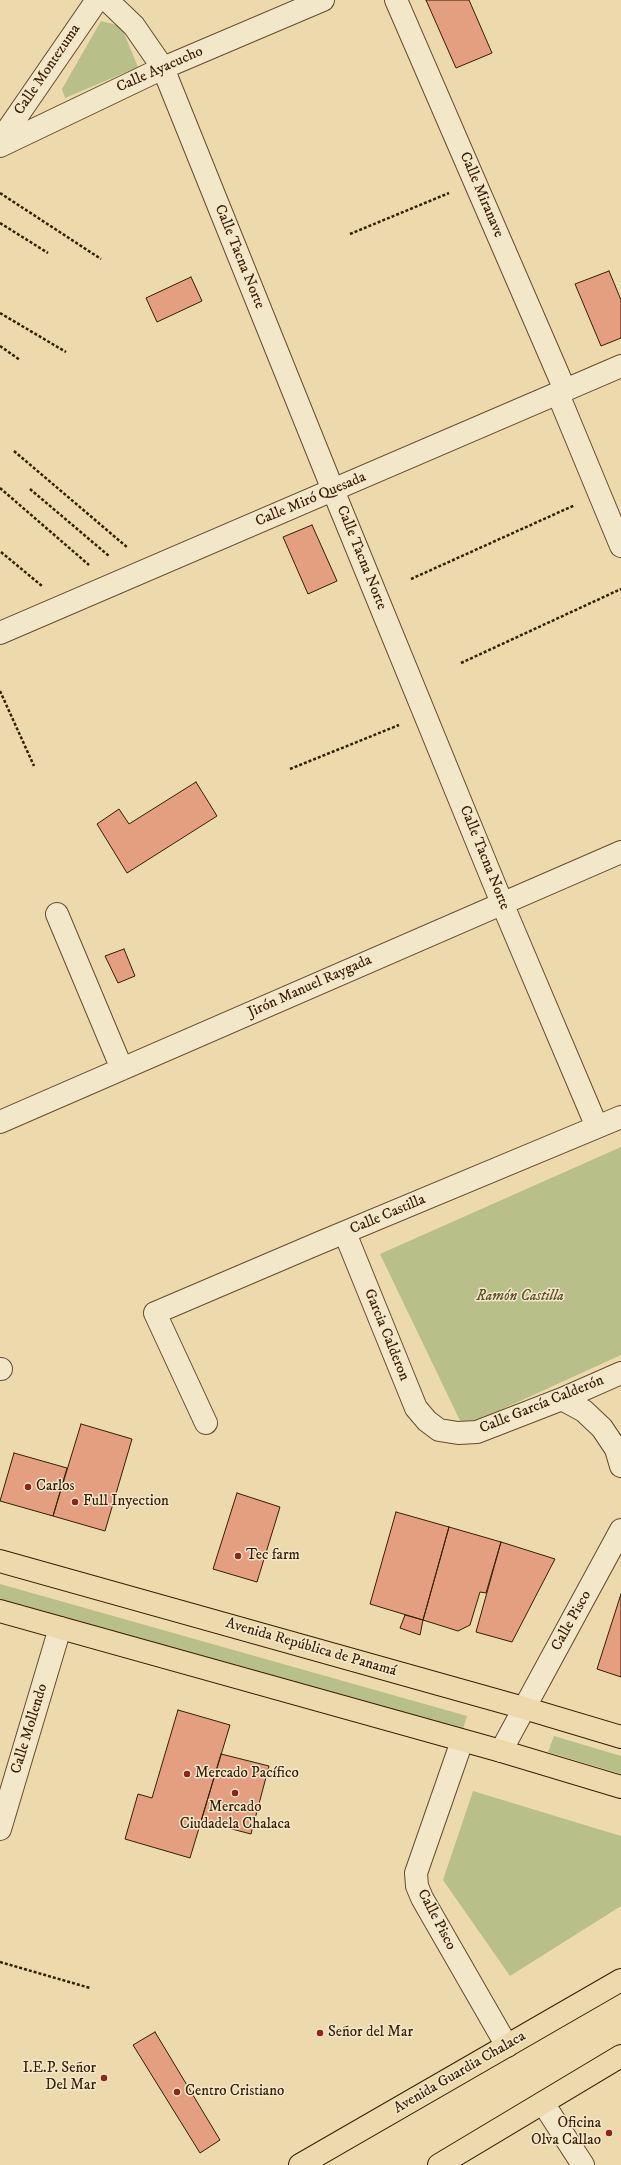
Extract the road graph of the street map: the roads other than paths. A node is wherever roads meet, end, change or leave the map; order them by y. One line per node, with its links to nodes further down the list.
1 (96, 0): 6 (street, Calle Montezuma)
2 (108, 0): 5 (street, Calle Tacna Norte)
3 (323, 0): 5 (street, Calle Ayacucho)
4 (396, 0): 9 (street, Calle Miranave)
5 (163, 68): 7 (street, Calle Ayacucho); 10 (street, Calle Tacna Norte)
6 (0, 141)
7 (0, 146)
8 (621, 366): 9 (street, Calle Miró Quesada)
9 (562, 392): 10 (street, Calle Miró Quesada); 11 (street, Calle Miranave)
10 (333, 490): 12 (street, Calle Miró Quesada); 14 (street, Calle Tacna Norte)
11 (621, 546)
12 (0, 633)
13 (621, 852): 14 (street, Jirón Manuel Raygada)
14 (502, 903): 16 (street, Jirón Manuel Raygada); 19 (street, Calle Tacna Norte)
15 (57, 914): 16 (street)
16 (122, 1069): 18 (street, Jirón Manuel Raygada)
17 (621, 1117): 19 (street, Calle Castilla)
18 (0, 1122)
19 (597, 1128): 20 (street, Calle Castilla)
20 (345, 1233): 23 (street, Calle Castilla); 24 (street, Garcia Calderon)
21 (621, 1372): 22 (street, Calle García Calderón)
22 (562, 1399): 24 (street, Calle García Calderón); 25 (street)
23 (206, 1423)
24 (439, 1430)
25 (621, 1466)
26 (621, 1529): 30 (street, Calle Pisco)
27 (0, 1561): 30 (main road, Avenida República de Panamá)
28 (0, 1611): 29 (main road)
29 (60, 1628): 32 (main road); 35 (street, Calle Mollendo)
30 (524, 1708): 31 (main road, Avenida República de Panamá); 33 (street, Calle Pisco)
31 (621, 1737)
32 (462, 1740): 33 (main road); 37 (street, Calle Pisco)
33 (501, 1751): 34 (main road)
34 (621, 1787)
35 (0, 1829)
36 (621, 1980): 37 (main road, Avenida Guardia Chalaca)
37 (507, 2046): 40 (main road, Avenida Guardia Chalaca)
38 (621, 2056): 39 (main road)
39 (543, 2103): 41 (main road); 42 (street)
40 (300, 2165)
41 (438, 2165)
42 (582, 2165)

